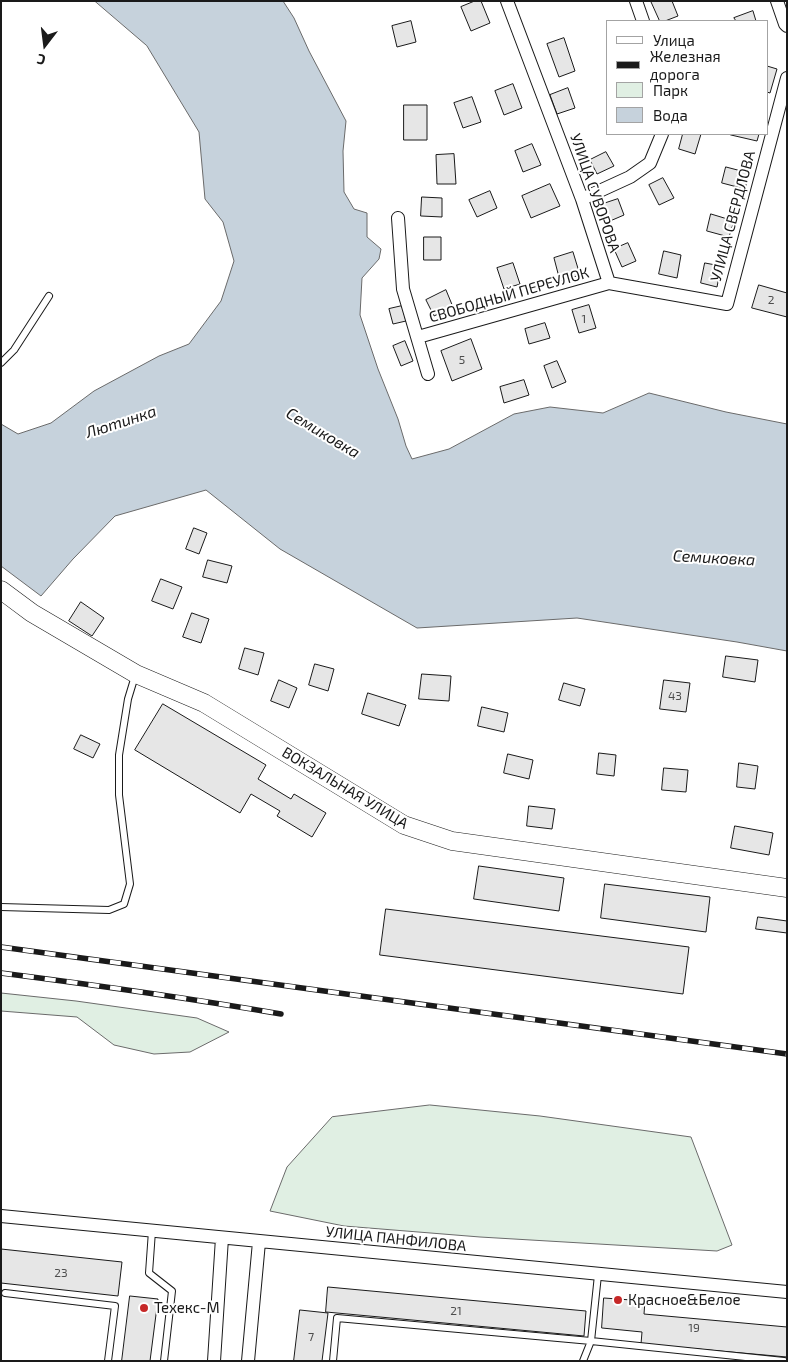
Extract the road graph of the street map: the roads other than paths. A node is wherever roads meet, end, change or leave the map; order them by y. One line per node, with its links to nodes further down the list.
1 (507, 1): 8 (street, УЛИЦА СУВОРОВА)
2 (636, 1): 4 (street)
3 (777, 1): 5 (street)
4 (643, 20)
5 (787, 26)
6 (787, 78): 10 (street, УЛИЦА СВЕРДЛОВА)
7 (662, 135): 8 (street)
8 (582, 199): 10 (street, УЛИЦА СУВОРОВА)
9 (398, 218): 12 (street)
10 (609, 284): 12 (street, СВОБОДНЫЙ ПЕРЕУЛОК)
11 (49, 296): 13 (lane)
12 (418, 337): 14 (street)
13 (1, 363)
14 (428, 374)
15 (1, 590): 16 (main road, ВОКЗАЛЬНАЯ УЛИЦА)
16 (136, 674): 17 (main road, ВОКЗАЛЬНАЯ УЛИЦА); 18 (lane)
17 (787, 888)
18 (1, 907)
19 (1, 1216): 20 (street, УЛИЦА ПАНФИЛОВА)
20 (152, 1231): 21 (street, УЛИЦА ПАНФИЛОВА); 28 (lane)
21 (222, 1238): 22 (street, УЛИЦА ПАНФИЛОВА); 29 (street)
22 (259, 1242): 23 (street, УЛИЦА ПАНФИЛОВА); 30 (street)
23 (598, 1275): 24 (street, УЛИЦА ПАНФИЛОВА); 26 (lane)
24 (787, 1292)
25 (5, 1293): 27 (lane)
26 (591, 1341): 31 (lane); 32 (lane); 33 (lane)
27 (108, 1361)
28 (164, 1361)
29 (214, 1361)
30 (248, 1361)
31 (333, 1361)
32 (583, 1361)
33 (784, 1361)

